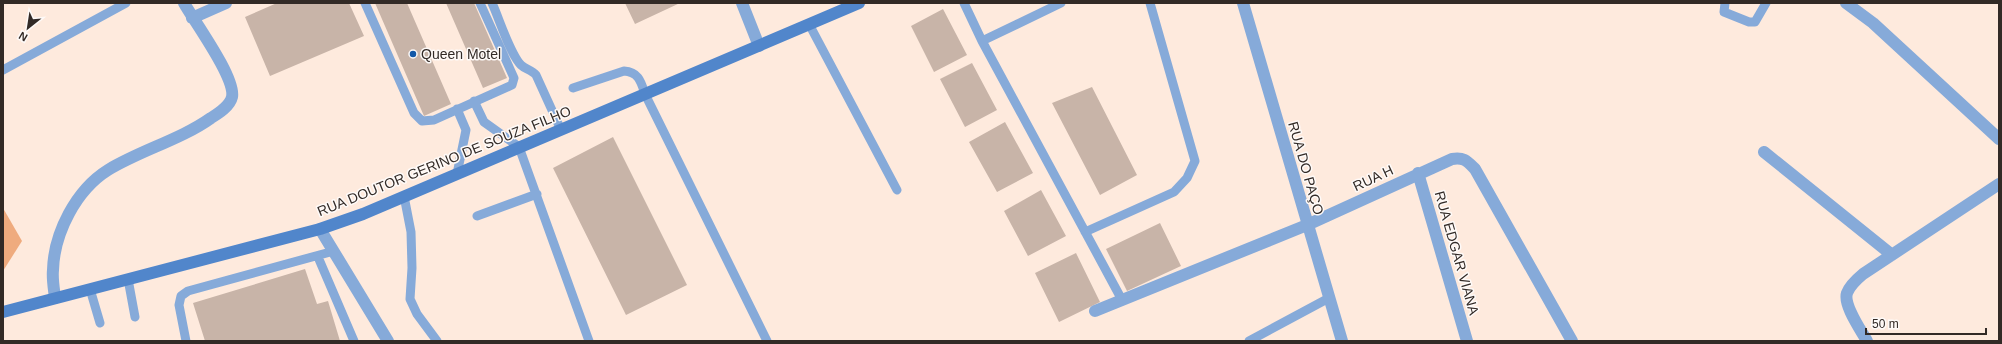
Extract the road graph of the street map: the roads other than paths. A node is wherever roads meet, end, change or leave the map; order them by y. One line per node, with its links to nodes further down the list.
1 (126, 3): 20 (lane)
2 (184, 3): 16 (street)
3 (226, 3): 16 (street)
4 (365, 3): 24 (lane)
5 (480, 3): 23 (lane)
6 (492, 3): 25 (lane)
7 (742, 3): 19 (street)
8 (860, 3): 17 (main road, RUA DOUTOR GERINO DE SOUZA FILHO)
9 (964, 3): 18 (lane)
10 (1061, 3): 18 (lane)
11 (1150, 3): 38 (lane)
12 (1243, 3): 36 (street, RUA DO PAÇO)
13 (1725, 3): 14 (lane)
14 (1766, 3)
15 (1846, 3): 26 (street)
16 (192, 18): 44 (street)
17 (809, 24): 19 (main road, RUA DOUTOR GERINO DE SOUZA FILHO); 32 (lane)
18 (982, 41): 38 (lane)
19 (759, 46): 22 (main road, RUA DOUTOR GERINO DE SOUZA FILHO)
20 (3, 70)
21 (573, 88): 22 (lane)
22 (645, 94): 25 (main road, RUA DOUTOR GERINO DE SOUZA FILHO); 56 (lane)
23 (474, 101): 24 (lane); 27 (lane)
24 (457, 109): 30 (lane)
25 (561, 130): 27 (main road, RUA DOUTOR GERINO DE SOUZA FILHO)
26 (1999, 140)
27 (519, 148): 30 (main road, RUA DOUTOR GERINO DE SOUZA FILHO); 33 (lane)
28 (1764, 152): 40 (street)
29 (1418, 173): 36 (street, RUA H); 59 (street, RUA EDGAR VIANA); 60 (street, RUA H)
30 (457, 174): 34 (main road, RUA DOUTOR GERINO DE SOUZA FILHO)
31 (1999, 184): 40 (street)
32 (897, 190)
33 (536, 194): 35 (lane); 55 (lane)
34 (404, 196): 37 (main road, RUA DOUTOR GERINO DE SOUZA FILHO); 54 (lane)
35 (477, 216)
36 (1307, 225): 45 (street, RUA DO PAÇO); 46 (street, RUA H)
37 (320, 229): 39 (street); 42 (main road, RUA DOUTOR GERINO DE SOUZA FILHO)
38 (1085, 232): 46 (lane)
39 (334, 251): 41 (lane); 53 (street)
40 (1892, 255): 61 (street)
41 (318, 257): 51 (lane); 52 (lane)
42 (128, 279): 43 (main road, RUA DOUTOR GERINO DE SOUZA FILHO); 49 (lane)
43 (90, 289): 44 (main road, RUA DOUTOR GERINO DE SOUZA FILHO); 50 (lane)
44 (55, 298): 48 (main road, RUA DOUTOR GERINO DE SOUZA FILHO)
45 (1329, 298): 57 (lane); 58 (street, RUA DO PAÇO)
46 (1122, 300): 47 (street, RUA H)
47 (1095, 311)
48 (3, 312)
49 (135, 317)
50 (100, 323)
51 (186, 341)
52 (354, 341)
53 (388, 341)
54 (437, 341)
55 (589, 341)
56 (767, 341)
57 (1249, 341)
58 (1342, 341)
59 (1467, 341)
60 (1572, 341)
61 (1867, 341)

